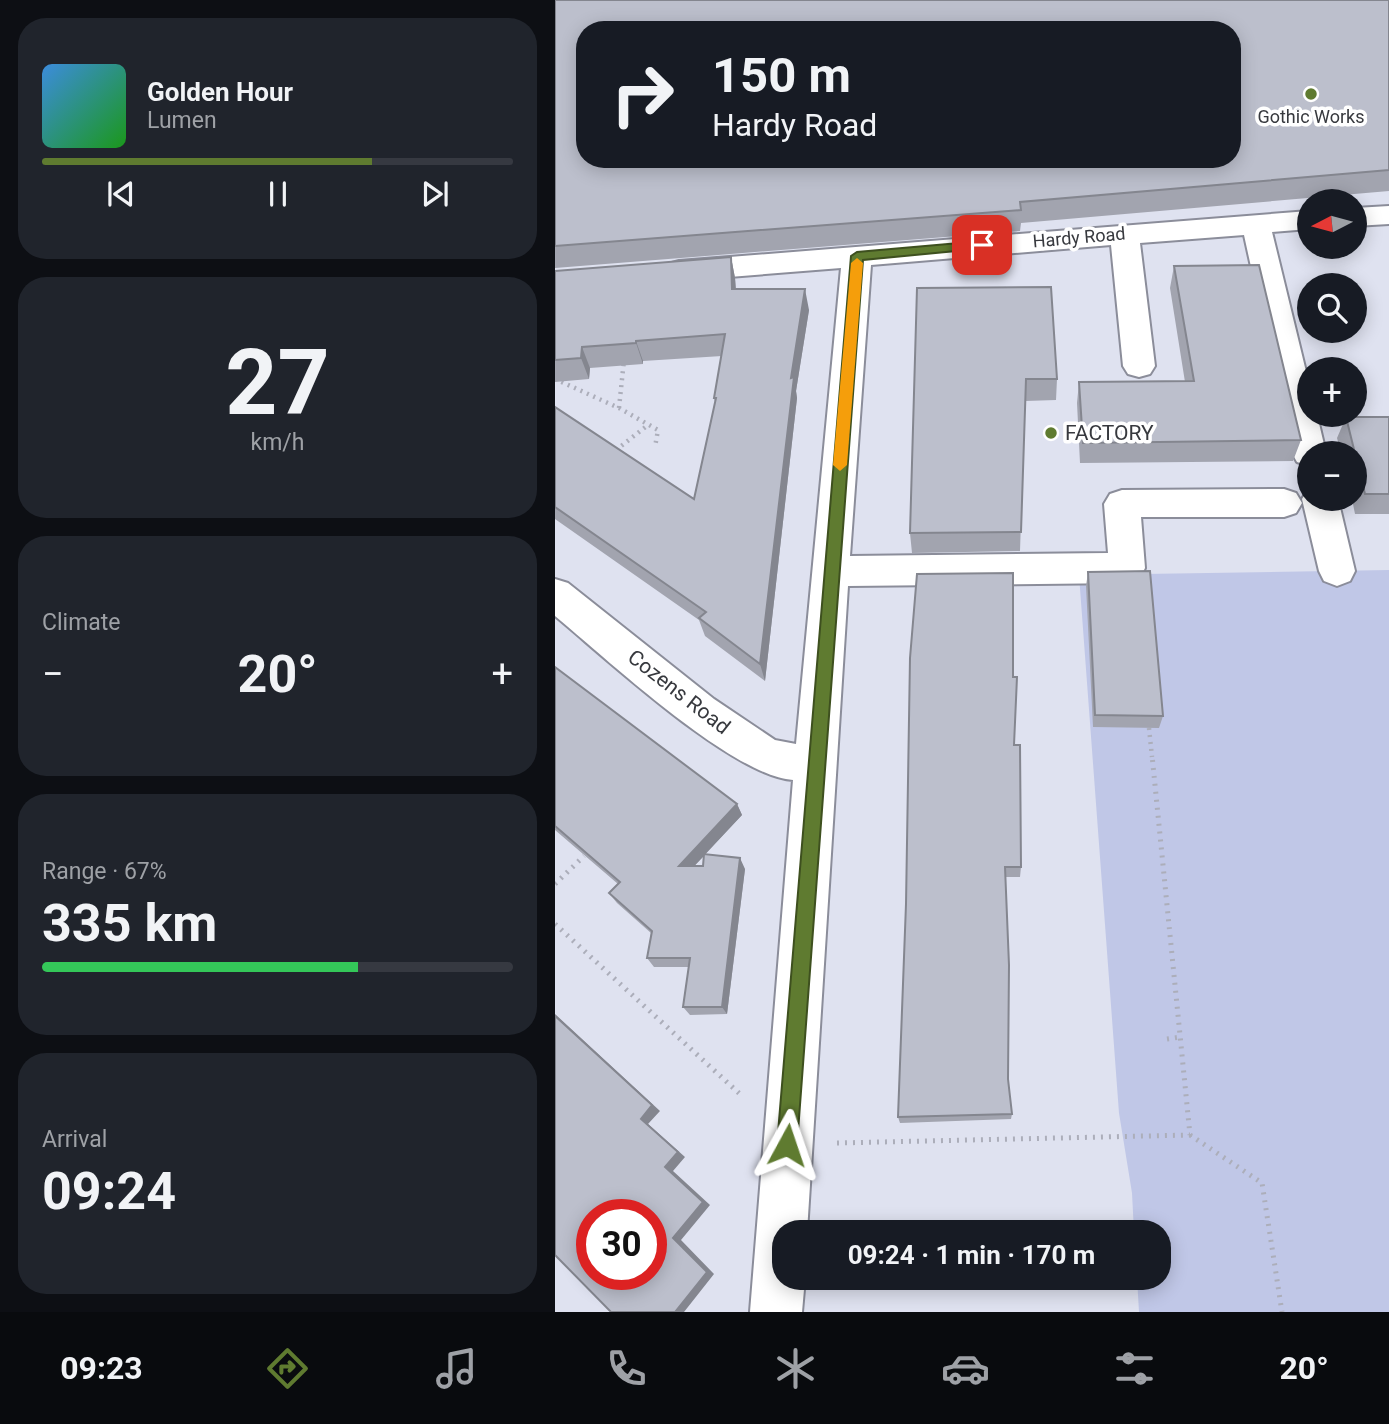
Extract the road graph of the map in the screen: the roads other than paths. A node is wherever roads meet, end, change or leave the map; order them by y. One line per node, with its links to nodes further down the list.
1 (1389, 215): 2 (street)
2 (1367, 216)
3 (1297, 221): 4 (street, Hardy Road)
4 (1256, 224): 5 (street, Hardy Road); 9 (street)
5 (1124, 233): 6 (street, Hardy Road); 8 (street)
6 (857, 256): 7 (street, Hardy Road); 12 (street)
7 (656, 273)
8 (1139, 366)
9 (1306, 441)
10 (1284, 503): 12 (street)
11 (1323, 511): 13 (street)
12 (831, 571): 15 (street)
13 (1337, 571)
14 (555, 594): 15 (street, Cozens Road)
15 (815, 762): 16 (street)
16 (776, 1312)

